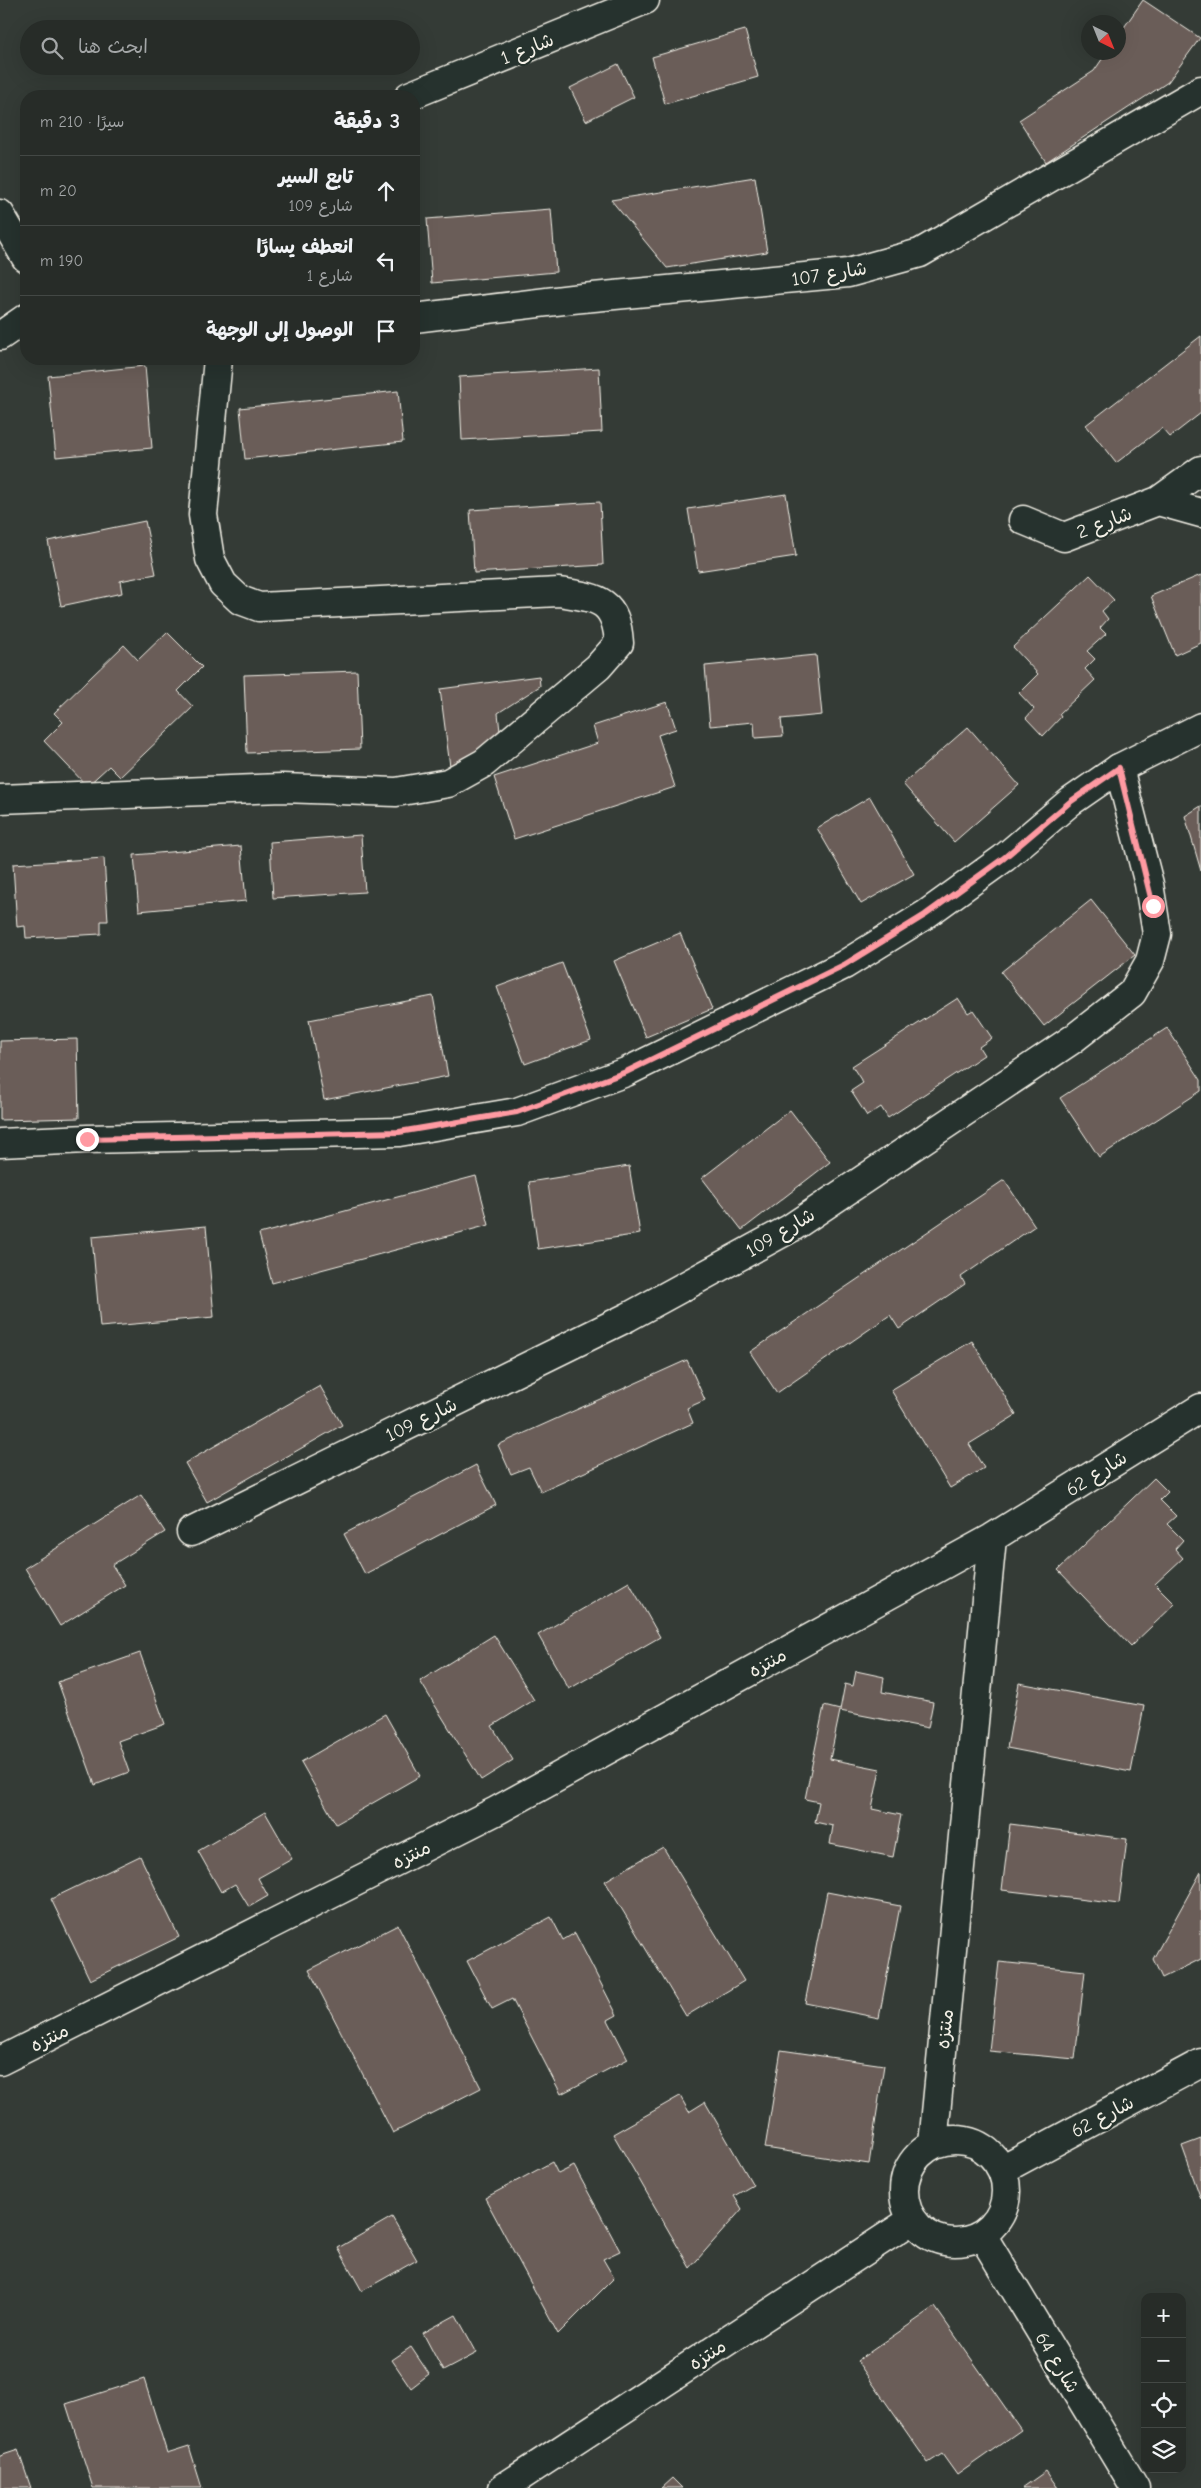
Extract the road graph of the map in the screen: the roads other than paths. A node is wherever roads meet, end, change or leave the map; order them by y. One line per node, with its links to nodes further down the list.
1 (645, 0): 3 (street, شارع 1)
2 (1201, 90): 6 (street, شارع 107)
3 (420, 92)
4 (0, 214): 5 (street)
5 (20, 248)
6 (420, 317)
7 (20, 322): 8 (street)
8 (0, 336)
9 (217, 365): 16 (street)
10 (1201, 470): 11 (street, شارع 2)
11 (1158, 501): 12 (street); 13 (street, شارع 2)
12 (1201, 513)
13 (1023, 520)
14 (1201, 727): 15 (street)
15 (1119, 768): 17 (street); 19 (street, شارع 109)
16 (0, 799)
17 (0, 1143)
18 (1201, 1408): 20 (street, شارع 62)
19 (192, 1532)
20 (992, 1538): 21 (street, منتزه); 23 (street, منتزه)
21 (0, 2062)
22 (1201, 2063): 24 (street, شارع 62)
23 (933, 2144): 24 (street); 25 (street)
24 (1002, 2170): 26 (street)
25 (912, 2220): 26 (street); 27 (street, منتزه)
26 (982, 2235): 28 (street, شارع 64)
27 (503, 2488)
28 (1135, 2488)

